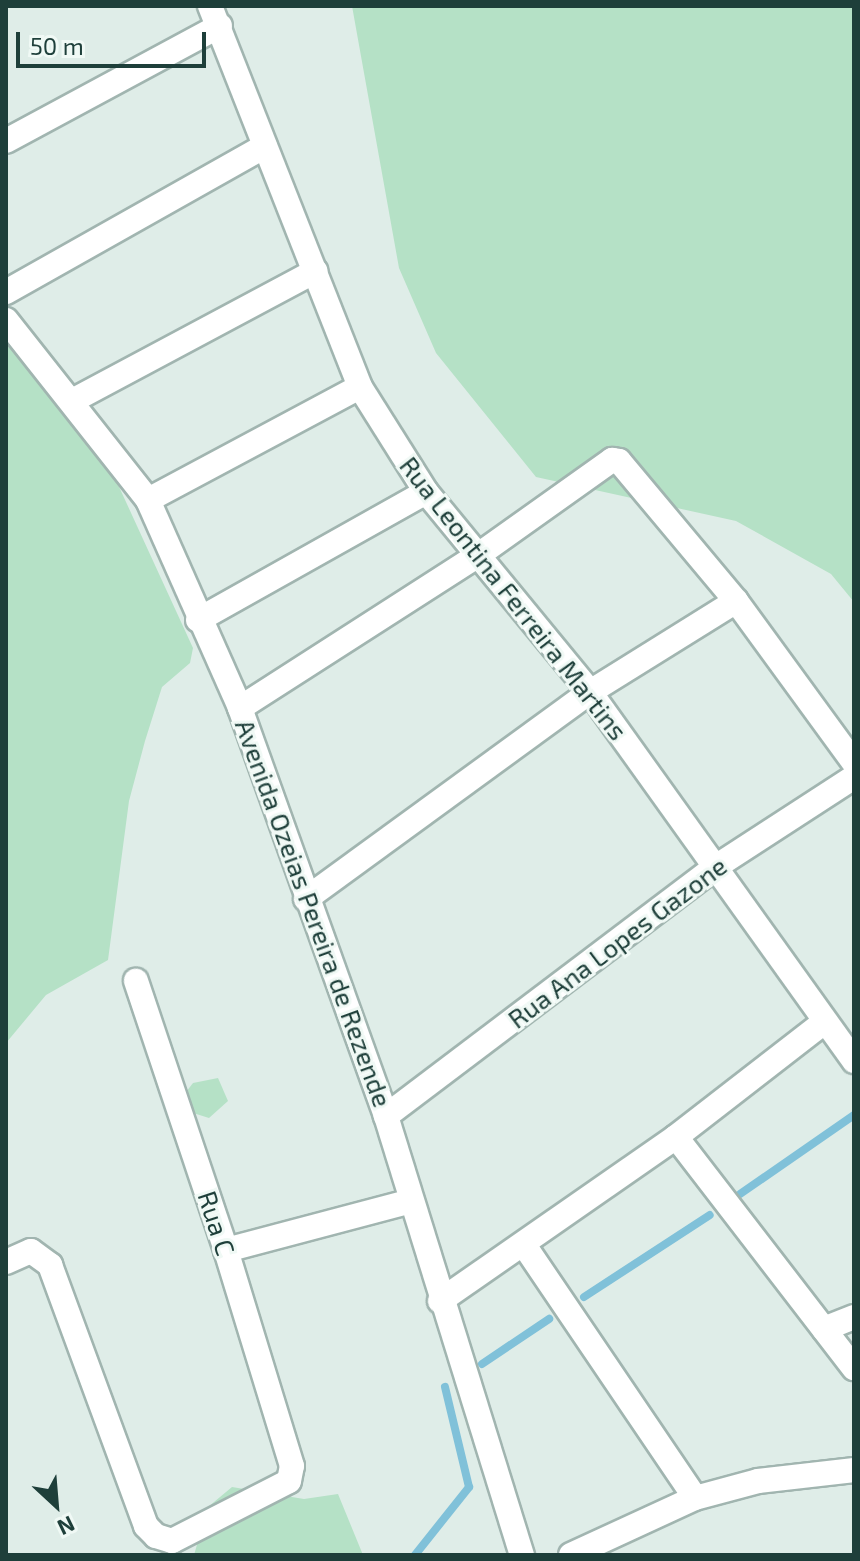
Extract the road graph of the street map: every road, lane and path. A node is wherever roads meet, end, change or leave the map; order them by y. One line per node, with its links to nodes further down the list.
1 (215, 16): 2 (street); 3 (street, Rua Leontina Ferreira Martins)
2 (6, 141)
3 (265, 146): 4 (street, Rua Leontina Ferreira Martins); 5 (street)
4 (315, 271): 7 (street, Rua Leontina Ferreira Martins); 8 (street)
5 (6, 292)
6 (6, 320): 8 (street, Avenida Ozeias Pereira de Rezende)
7 (360, 387): 9 (street, Rua Leontina Ferreira Martins); 10 (street)
8 (72, 401): 10 (street, Avenida Ozeias Pereira de Rezende)
9 (426, 492): 11 (street, Rua Leontina Ferreira Martins); 13 (street)
10 (148, 500): 13 (street, Avenida Ozeias Pereira de Rezende)
11 (477, 556): 12 (street); 14 (street, Rua Leontina Ferreira Martins); 15 (street)
12 (736, 601): 14 (street); 16 (street)
13 (198, 620): 15 (street, Avenida Ozeias Pereira de Rezende)
14 (590, 692): 18 (street, Rua Leontina Ferreira Martins); 19 (street)
15 (240, 708): 19 (street, Avenida Ozeias Pereira de Rezende)
16 (854, 763)
17 (854, 777): 18 (street, Rua Ana Lopes Gazone)
18 (714, 868): 21 (street, Rua Leontina Ferreira Martins); 23 (street, Rua Ana Lopes Gazone)
19 (306, 899): 23 (street, Avenida Ozeias Pereira de Rezende)
20 (136, 981): 27 (street, Rua C)
21 (824, 1022): 22 (street, Rua Leontina Ferreira Martins); 24 (street)
22 (854, 1061)
23 (386, 1116): 25 (street, Avenida Ozeias Pereira de Rezende)
24 (676, 1137): 26 (street); 31 (street)
25 (411, 1201): 27 (street); 29 (street, Avenida Ozeias Pereira de Rezende)
26 (524, 1245): 29 (street); 34 (street)
27 (226, 1250): 28 (street, Rua C)
28 (6, 1262)
29 (440, 1301): 35 (street, Avenida Ozeias Pereira de Rezende)
30 (854, 1317): 31 (street)
31 (824, 1329): 32 (street)
32 (854, 1368)
33 (854, 1470): 34 (street)
34 (695, 1498): 36 (street)
35 (522, 1555)
36 (571, 1555)

